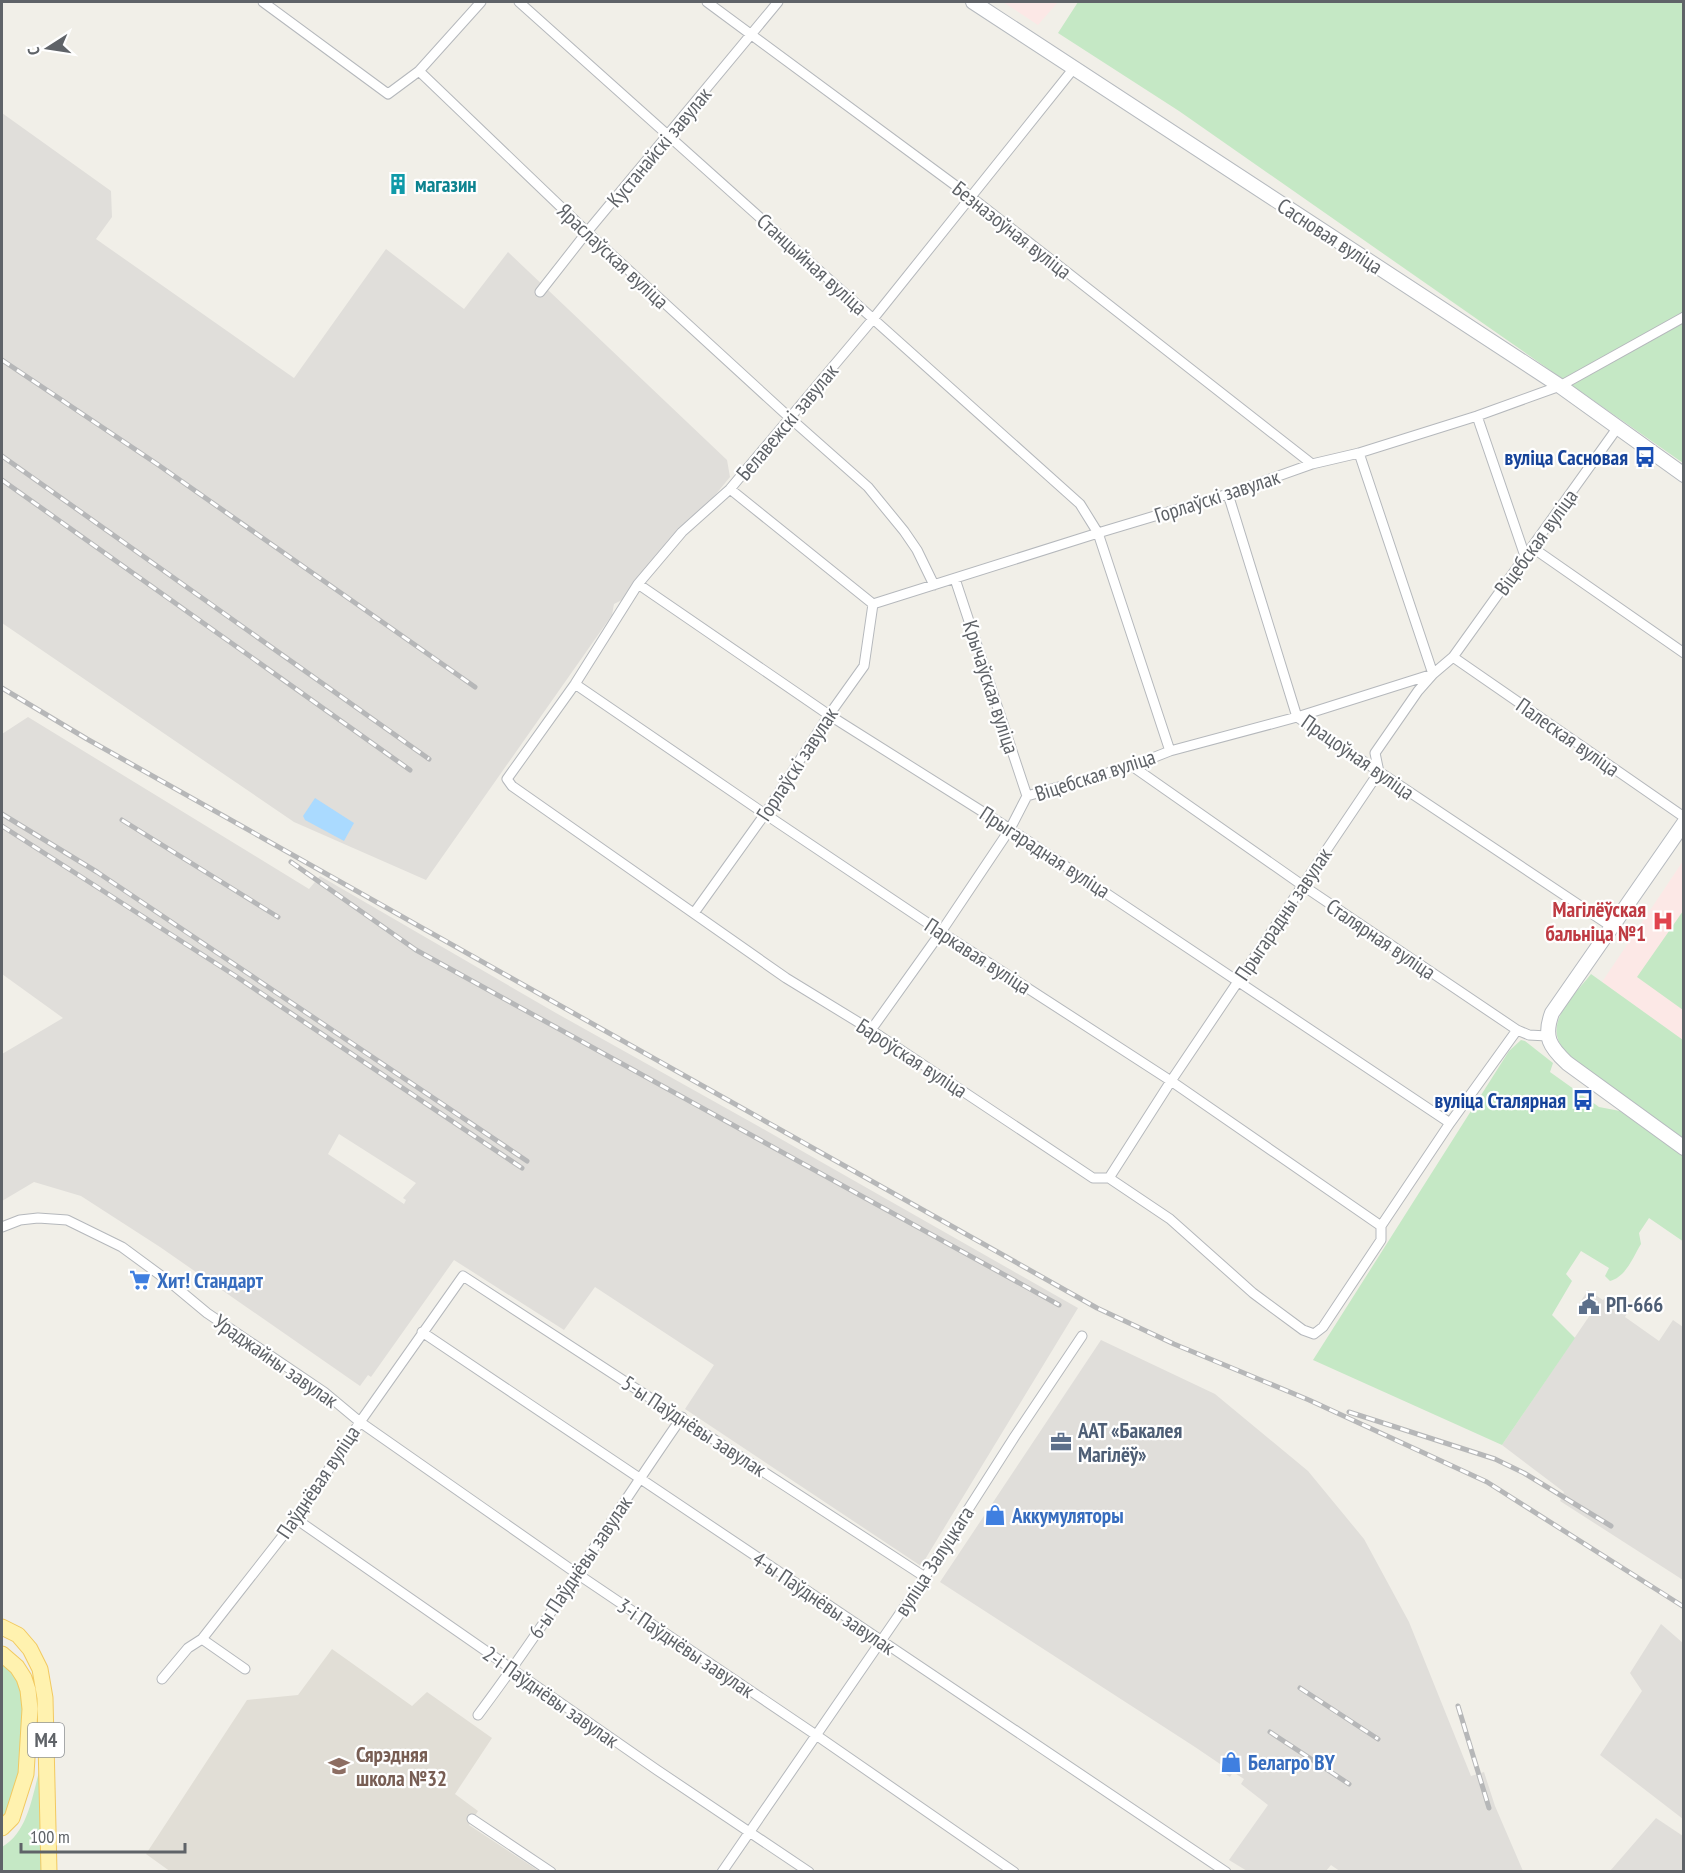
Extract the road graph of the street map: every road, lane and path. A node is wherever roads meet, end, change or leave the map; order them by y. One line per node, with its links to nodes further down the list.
1 (263, 2): 9 (street)
2 (481, 2): 9 (street)
3 (519, 2): 10 (street, Станцыйная вуліца)
4 (706, 2): 7 (street, Безназоўная вуліца)
5 (778, 2): 7 (street, Кустанайскі завулак)
6 (973, 2): 8 (main road, Сасновая вуліца)
7 (751, 34): 10 (street, Кустанайскі завулак); 11 (street, Безназоўная вуліца)
8 (1074, 68): 11 (street, Белавежскі завулак); 16 (main road, Сасновая вуліца)
9 (419, 71): 12 (street, Яраслаўская вуліца)
10 (669, 135): 12 (street, Кустанайскі завулак); 15 (street, Станцыйная вуліца)
11 (971, 197): 15 (street, Белавежскі завулак); 21 (street, Безназоўная вуліца)
12 (587, 232): 13 (street, Кустанайскі завулак); 18 (street, Яраслаўская вуліца)
13 (540, 292)
14 (1683, 317): 16 (street, Горлаўскі завулак)
15 (873, 319): 18 (street, Белавежскі завулак); 25 (street, Станцыйная вуліца)
16 (1560, 386): 17 (street, Горлаўскі завулак); 19 (main road, Сасновая вуліца)
17 (1477, 416): 20 (street, Горлаўскі завулак); 27 (street)
18 (790, 418): 23 (street, Белавежскі завулак); 30 (street, Яраслаўская вуліца)
19 (1618, 427): 22 (main road, Сасновая вуліца); 26 (street, Віцебская вуліца)
20 (1359, 453): 21 (street, Горлаўскі завулак); 34 (street)
21 (1312, 464): 24 (street, Горлаўскі завулак)
22 (1683, 476)
23 (730, 489): 29 (street, Белавежскі завулак); 31 (street)
24 (1228, 494): 25 (street, Горлаўскі завулак); 37 (street, Працоўная вуліца)
25 (1098, 533): 28 (street, Горлаўскі завулак); 38 (street)
26 (1533, 548): 27 (street, Віцебская вуліца); 32 (street)
27 (1525, 556): 33 (street, Віцебская вуліца)
28 (955, 579): 30 (street, Горлаўскі завулак); 42 (street, Крычаўская вуліца)
29 (638, 584): 35 (street, Белавежскі завулак); 36 (street, Прыгарадная вуліца)
30 (934, 585): 31 (street, Горлаўскі завулак)
31 (873, 604): 36 (street, Горлаўскі завулак)
32 (1683, 652)
33 (1454, 657): 34 (street); 44 (street, Палеская вуліца)
34 (1433, 674): 37 (street, Віцебская вуліца); 40 (street)
35 (575, 684): 41 (street, Белавежскі завулак); 43 (street, Паркавая вуліца)
36 (829, 715): 43 (street, Горлаўскі завулак); 46 (street, Прыгарадная вуліца)
37 (1297, 717): 38 (street, Віцебская вуліца); 40 (street, Працоўная вуліца)
38 (1170, 751): 39 (street, Віцебская вуліца)
39 (1132, 766): 42 (street, Віцебская вуліца); 47 (street, Сталярная вуліца)
40 (1379, 772): 47 (street, Прыгарадны завулак); 49 (street, Працоўная вуліца)
41 (507, 779): 48 (street, Бароўская вуліца)
42 (1027, 795): 46 (street, Віцебская вуліца)
43 (765, 814): 48 (street, Горлаўскі завулак); 50 (street, Паркавая вуліца)
44 (1683, 817)
45 (1683, 823): 49 (main road)
46 (1010, 829): 50 (street, Віцебская вуліца); 51 (street, Прыгарадная вуліца)
47 (1302, 885): 51 (street, Прыгарадны завулак); 53 (street, Сталярная вуліца)
48 (694, 913): 52 (street, Бароўская вуліца)
49 (1612, 927): 54 (main road)
50 (941, 932): 52 (street, Віцебская вуліца); 55 (street, Паркавая вуліца)
51 (1239, 981): 55 (street, Прыгарадны завулак); 56 (street, Прыгарадная вуліца)
52 (871, 1030): 58 (street, Бароўская вуліца)
53 (1517, 1030): 54 (street, Сталярная вуліца); 56 (street)
54 (1547, 1036): 57 (main road)
55 (1171, 1081): 58 (street, Прыгарадны завулак); 59 (street, Паркавая вуліца)
56 (1450, 1123): 59 (street)
57 (1683, 1148)
58 (1109, 1178): 59 (street, Бароўская вуліца)
59 (1382, 1226)
60 (2, 1227): 65 (street, Ураджайны завулак)
61 (463, 1276): 62 (street, Паўднёвая вуліца); 64 (street, 5-ы Паўднёвы завулак)
62 (422, 1332): 65 (street, Паўднёвая вуліца); 66 (street, 4-ы Паўднёвы завулак)
63 (1082, 1336): 69 (street, вуліца Залуцкага)
64 (682, 1417): 66 (street, 6-ы Паўднёвы завулак); 69 (street, 5-ы Паўднёвы завулак)
65 (360, 1422): 67 (street, Паўднёвая вуліца); 68 (street, 3-і Паўднёвы завулак)
66 (639, 1478): 68 (street, 6-ы Паўднёвы завулак); 72 (street, 4-ы Паўднёвы завулак)
67 (296, 1519): 71 (street, Паўднёвая вуліца); 75 (street, 2-і Паўднёвы завулак)
68 (576, 1573): 75 (street, 6-ы Паўднёвы завулак); 78 (street, 3-і Паўднёвы завулак)
69 (925, 1577): 72 (street, вуліца Залуцкага)
70 (2, 1627): 82 (main road, М4)
71 (202, 1639): 74 (street); 76 (street, Паўднёвая вуліца)
72 (881, 1641): 78 (street, вуліца Залуцкага); 87 (street, 4-ы Паўднёвы завулак)
73 (2, 1654): 80 (main road, М4)
74 (245, 1669)
75 (512, 1670): 77 (street, 6-ы Паўднёвы завулак); 81 (street, 2-і Паўднёвы завулак)
76 (162, 1678)
77 (478, 1715)
78 (816, 1735): 81 (street, вуліца Залуцкага); 86 (street, 3-і Паўднёвы завулак)
79 (472, 1819): 83 (street)
80 (2, 1828)
81 (749, 1831): 84 (street, вуліца Залуцкага); 85 (street, 2-і Паўднёвы завулак)
82 (49, 1872)
83 (550, 1872)
84 (722, 1872)
85 (809, 1872)
86 (1014, 1872)
87 (1226, 1872)

